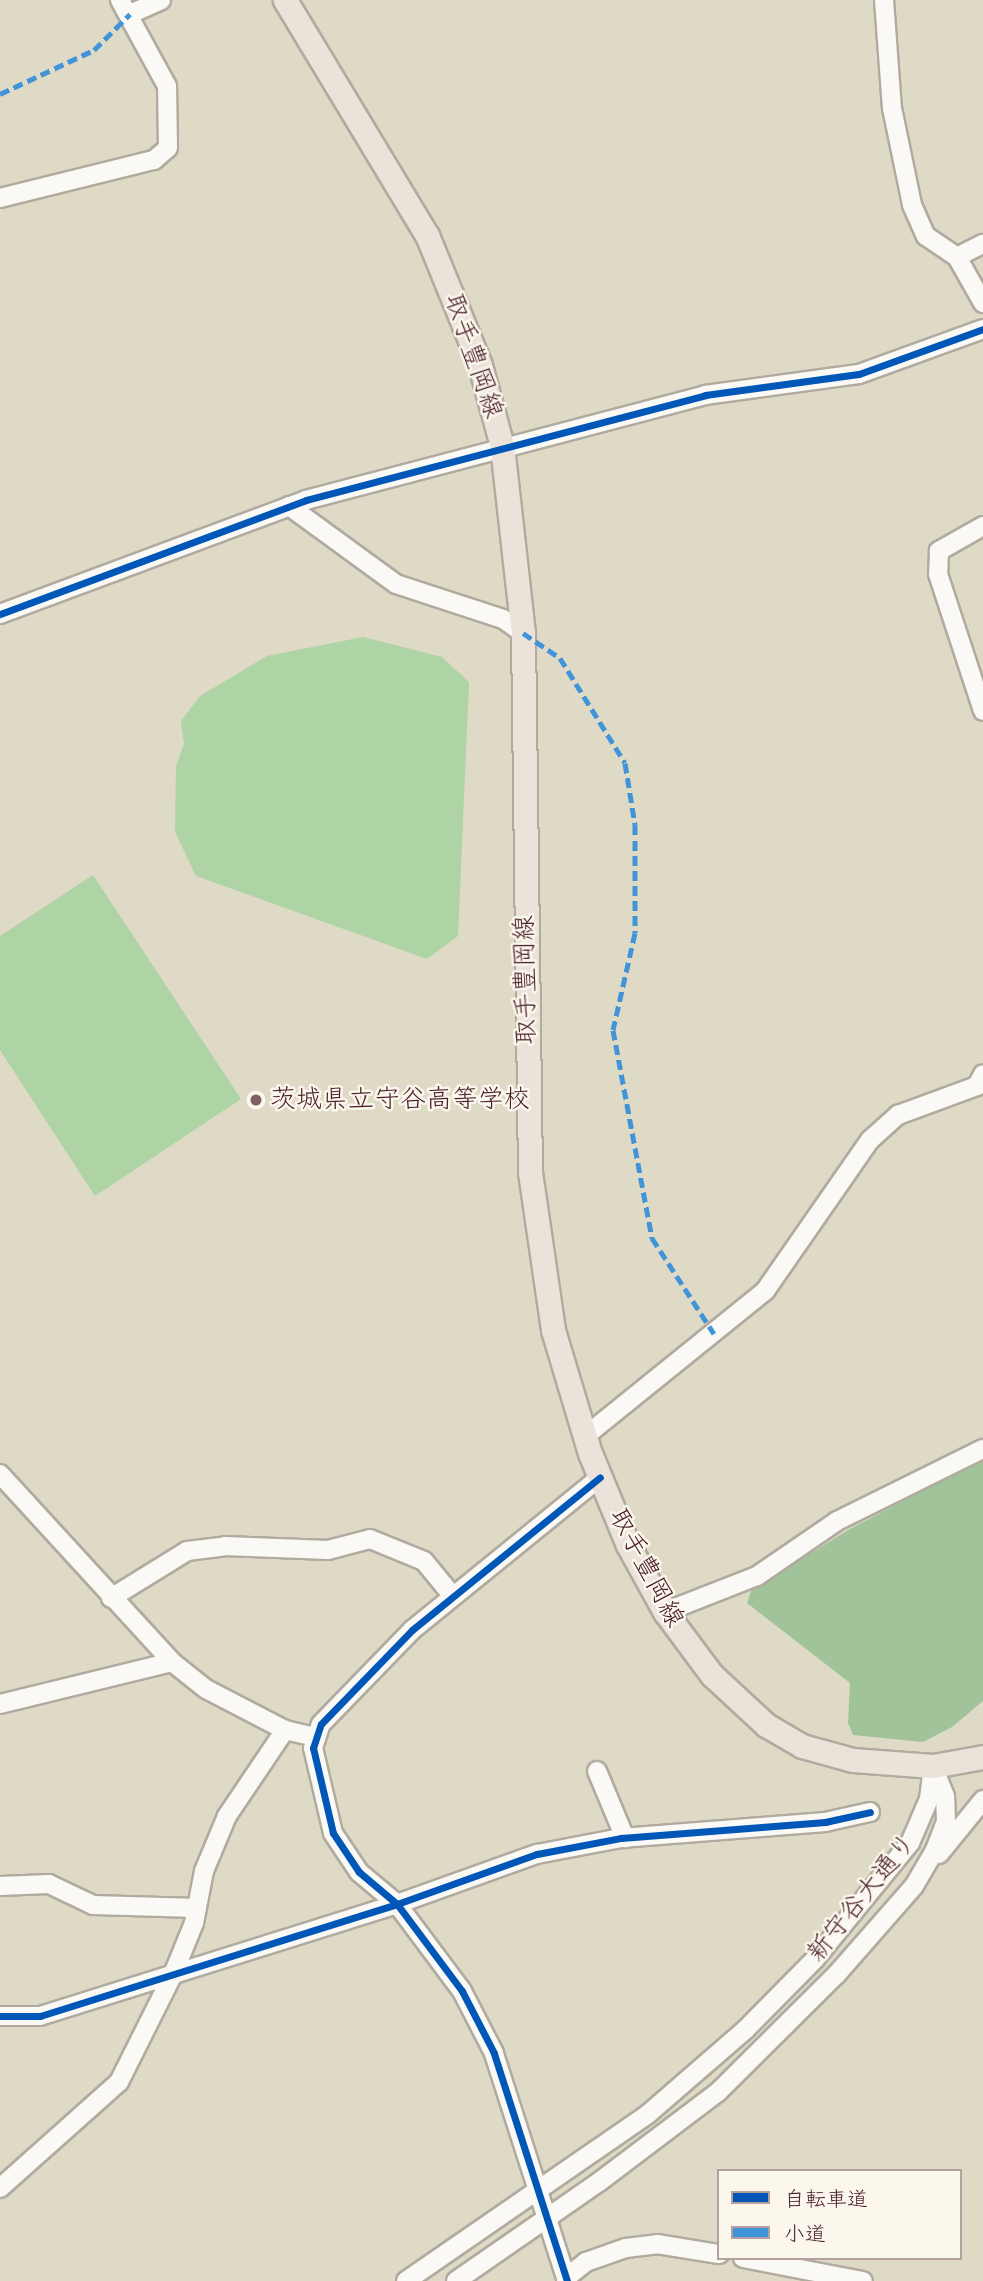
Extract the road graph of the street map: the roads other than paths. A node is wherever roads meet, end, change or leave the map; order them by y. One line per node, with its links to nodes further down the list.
1 (160, 0): 4 (street)
2 (285, 0): 10 (main road, 取手豊岡線)
3 (884, 0): 7 (street)
4 (125, 7): 5 (street)
5 (0, 198)
6 (983, 244): 7 (street)
7 (957, 257): 8 (street)
8 (983, 303)
9 (983, 329): 10 (street)
10 (502, 446): 11 (street); 14 (main road, 取手豊岡線)
11 (289, 506): 13 (street); 14 (street)
12 (983, 526): 15 (street)
13 (0, 614)
14 (523, 633): 17 (main road, 取手豊岡線)
15 (983, 711)
16 (981, 1084): 17 (street)
17 (584, 1437): 20 (main road, 取手豊岡線)
18 (983, 1449): 23 (street)
19 (0, 1474): 22 (street)
20 (600, 1477): 21 (street); 23 (main road, 取手豊岡線)
21 (451, 1594): 22 (street); 27 (street)
22 (111, 1598): 24 (street)
23 (665, 1612): 29 (main road, 取手豊岡線)
24 (172, 1662): 25 (street); 26 (street)
25 (0, 1704)
26 (285, 1730): 27 (street); 37 (street)
27 (315, 1737): 36 (street)
28 (983, 1757): 29 (main road, 取手豊岡線)
29 (933, 1766): 35 (street, 新守谷大通り); 41 (street, 新守谷大通り)
30 (597, 1771): 33 (street)
31 (983, 1800): 35 (street)
32 (870, 1812): 33 (street)
33 (625, 1838): 36 (street)
34 (0, 1886): 37 (street)
35 (914, 1886): 42 (street, 新守谷大通り)
36 (397, 1904): 38 (street); 41 (street)
37 (197, 1908): 38 (street)
38 (174, 1972): 39 (street); 40 (street)
39 (0, 2016)
40 (0, 2188)
41 (540, 2191): 42 (street); 46 (street, 新守谷大通り)
42 (548, 2218): 45 (street); 47 (street, 新守谷大通り)
43 (717, 2254): 45 (street)
44 (753, 2260): 48 (street)
45 (566, 2279)
46 (406, 2281)
47 (456, 2281)
48 (863, 2281)

